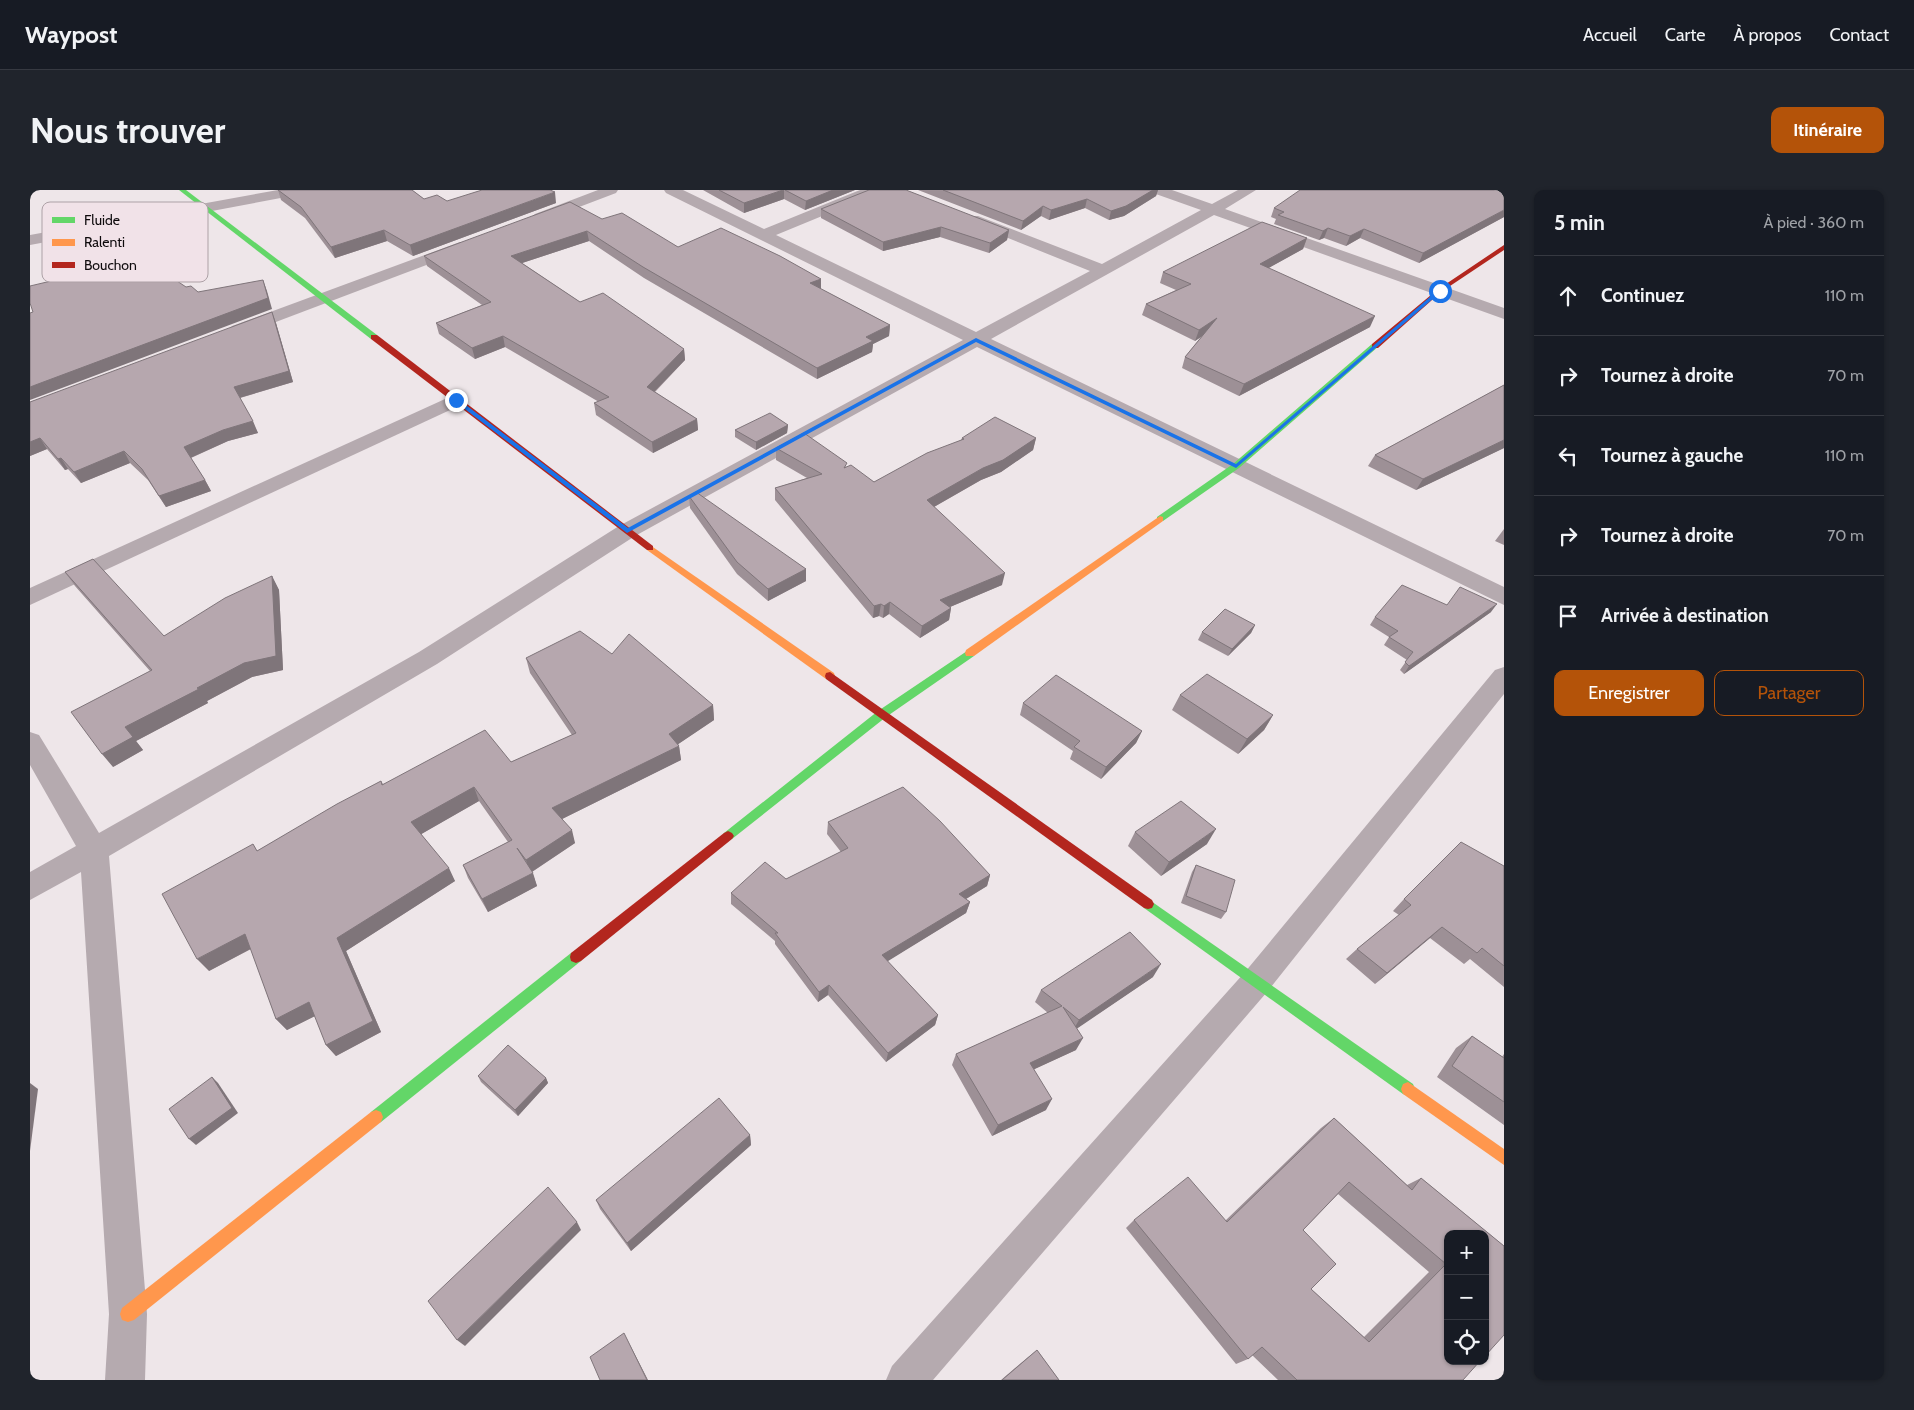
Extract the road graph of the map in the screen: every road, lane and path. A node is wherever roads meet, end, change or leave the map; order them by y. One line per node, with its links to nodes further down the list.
1 (182, 190): 8 (street)
2 (302, 190): 9 (street)
3 (611, 190): 13 (street)
4 (671, 190): 14 (street)
5 (874, 190): 14 (street)
6 (1158, 190): 11 (street)
7 (1250, 190): 11 (street)
8 (197, 202)
9 (208, 207)
10 (208, 210): 19 (street)
11 (1213, 210): 17 (street); 18 (street)
12 (955, 212): 17 (street)
13 (527, 221)
14 (763, 235): 22 (street)
15 (472, 242): 19 (street)
16 (1504, 247): 18 (street)
17 (1103, 270): 22 (street)
18 (1440, 291): 20 (street); 24 (street)
19 (323, 298): 21 (street); 23 (street)
20 (1504, 314)
21 (222, 336)
22 (976, 340): 24 (street); 25 (street)
23 (456, 400): 25 (street); 27 (street)
24 (1236, 466): 26 (street); 29 (street)
25 (627, 531): 29 (street); 31 (street)
26 (1504, 596)
27 (30, 597)
28 (1504, 676): 33 (street)
29 (882, 714): 33 (street); 35 (street)
30 (30, 742): 31 (street)
31 (94, 850): 32 (street); 35 (street)
32 (30, 887)
33 (1256, 982): 34 (street); 37 (street)
34 (1504, 1158)
35 (128, 1314): 36 (street)
36 (126, 1380)
37 (906, 1380)

